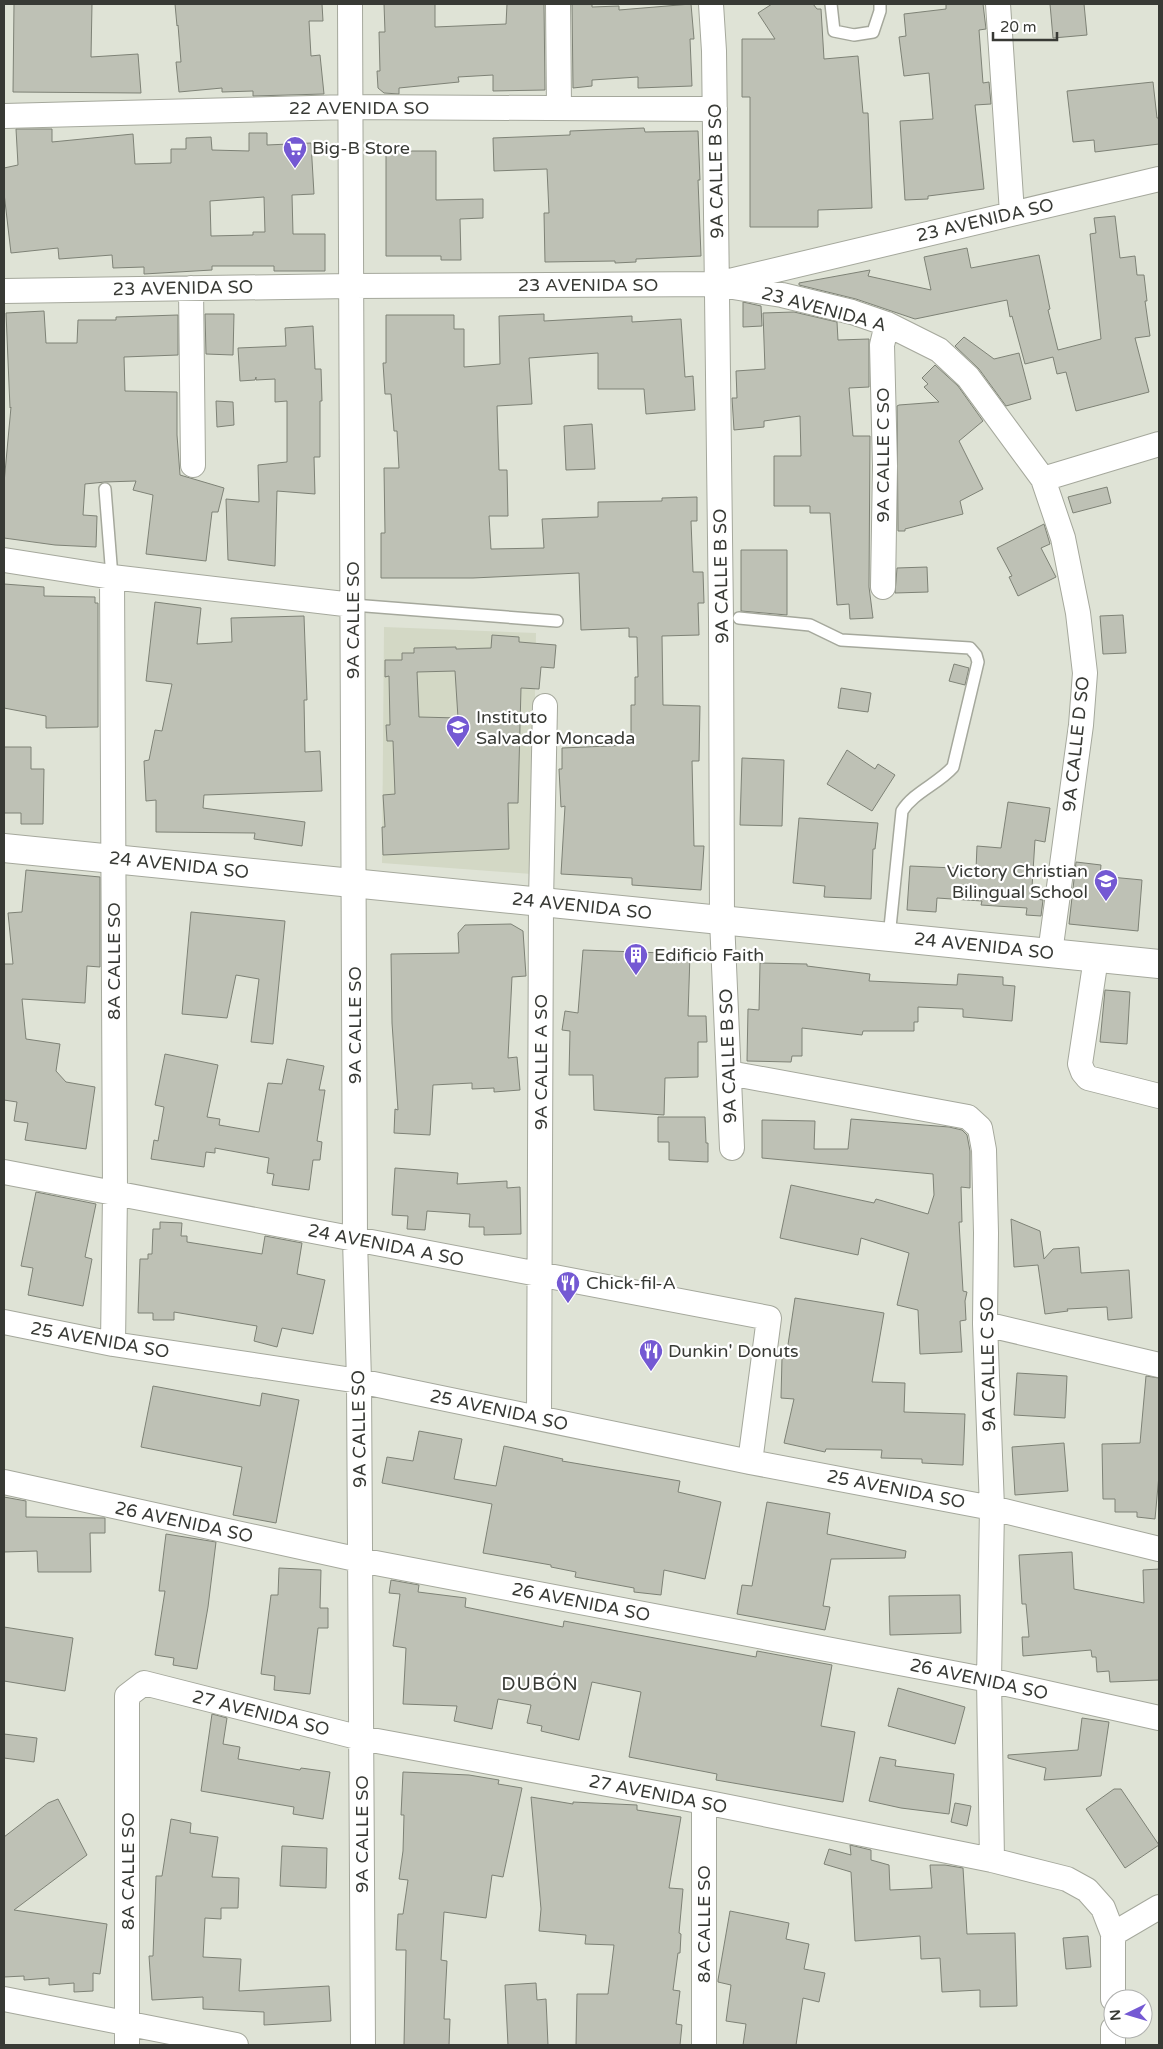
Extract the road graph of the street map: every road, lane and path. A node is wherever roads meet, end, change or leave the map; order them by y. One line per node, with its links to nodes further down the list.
1 (350, 4): 7 (street, 9A CALLE SO)
2 (558, 4): 8 (street)
3 (712, 4): 9 (street, 9A CALLE B SO)
4 (830, 4): 5 (lane)
5 (880, 4)
6 (998, 4): 12 (street)
7 (350, 107): 8 (street, 22 AVENIDA SO); 10 (street, 22 AVENIDA SO); 14 (street, 9A CALLE SO)
8 (560, 108): 9 (street, 22 AVENIDA SO)
9 (715, 110): 13 (street, 9A CALLE B SO)
10 (4, 116)
11 (1159, 179): 12 (street, 23 AVENIDA SO)
12 (1012, 213): 13 (street, 23 AVENIDA SO)
13 (717, 284): 14 (street, 23 AVENIDA SO); 17 (street, 23 AVENIDA A); 26 (street, 9A CALLE B SO)
14 (351, 286): 15 (street, 23 AVENIDA SO); 25 (street, 9A CALLE SO)
15 (191, 288): 16 (street, 23 AVENIDA SO); 19 (street)
16 (4, 290)
17 (887, 324): 20 (street, 23 AVENIDA A); 24 (street, 9A CALLE C SO)
18 (1159, 444): 20 (street)
19 (193, 465)
20 (1043, 479): 35 (street, 9A CALLE D SO)
21 (105, 489): 23 (lane)
22 (4, 560): 23 (street)
23 (112, 577): 25 (street); 30 (street, 8A CALLE SO)
24 (883, 587)
25 (353, 605): 27 (lane); 31 (street, 9A CALLE SO)
26 (730, 619): 33 (street, 9A CALLE B SO); 34 (lane)
27 (557, 621)
28 (545, 706): 32 (street, 9A CALLE A SO)
29 (4, 848): 30 (street, 24 AVENIDA SO)
30 (113, 859): 31 (street, 24 AVENIDA SO); 42 (street, 8A CALLE SO)
31 (355, 883): 32 (street, 24 AVENIDA SO); 43 (street, 9A CALLE SO)
32 (541, 902): 33 (street, 24 AVENIDA SO); 44 (street, 9A CALLE A SO)
33 (722, 920): 34 (street, 24 AVENIDA SO); 38 (street, 9A CALLE B SO)
34 (888, 937): 35 (street, 24 AVENIDA SO)
35 (1050, 953): 36 (street, 24 AVENIDA SO)
36 (1096, 958): 37 (street, 24 AVENIDA SO); 39 (street)
37 (1159, 964)
38 (729, 1073): 40 (street, 9A CALLE B SO); 46 (street, 9A CALLE C SO)
39 (1159, 1096)
40 (732, 1148)
41 (4, 1172): 42 (street, 24 AVENIDA A SO)
42 (115, 1193): 43 (street, 24 AVENIDA A SO); 47 (street, 8A CALLE SO)
43 (355, 1239): 44 (street, 24 AVENIDA A SO); 49 (street, 9A CALLE SO)
44 (540, 1274): 50 (street, 9A CALLE A SO); 51 (street, 24 AVENIDA A SO)
45 (4, 1322): 47 (street, 25 AVENIDA SO)
46 (986, 1324): 48 (street); 53 (street, 9A CALLE C SO)
47 (113, 1344): 49 (street, 25 AVENIDA SO)
48 (1159, 1365)
49 (359, 1381): 50 (street, 25 AVENIDA SO); 55 (street, 9A CALLE SO)
50 (539, 1418): 51 (street, 25 AVENIDA SO)
51 (750, 1462): 53 (street, 25 AVENIDA SO)
52 (4, 1482): 55 (street, 26 AVENIDA SO)
53 (992, 1508): 54 (street, 25 AVENIDA SO); 56 (street, 9A CALLE C SO)
54 (1159, 1549)
55 (360, 1560): 56 (street, 26 AVENIDA SO); 59 (street, 9A CALLE SO)
56 (989, 1680): 58 (street, 26 AVENIDA SO); 61 (street, 9A CALLE C SO)
57 (127, 1696): 59 (street, 27 AVENIDA SO); 66 (street, 8A CALLE SO)
58 (1159, 1718)
59 (361, 1738): 60 (street, 27 AVENIDA SO); 68 (street, 9A CALLE SO)
60 (704, 1802): 61 (street, 27 AVENIDA SO); 69 (street, 8A CALLE SO)
61 (992, 1860): 63 (street, 27 AVENIDA SO)
62 (1159, 1907): 63 (street)
63 (1113, 1934): 64 (street)
64 (1113, 1989)
65 (4, 1999): 66 (street)
66 (128, 2035): 67 (street)
67 (236, 2045)
68 (363, 2045)
69 (704, 2045)

